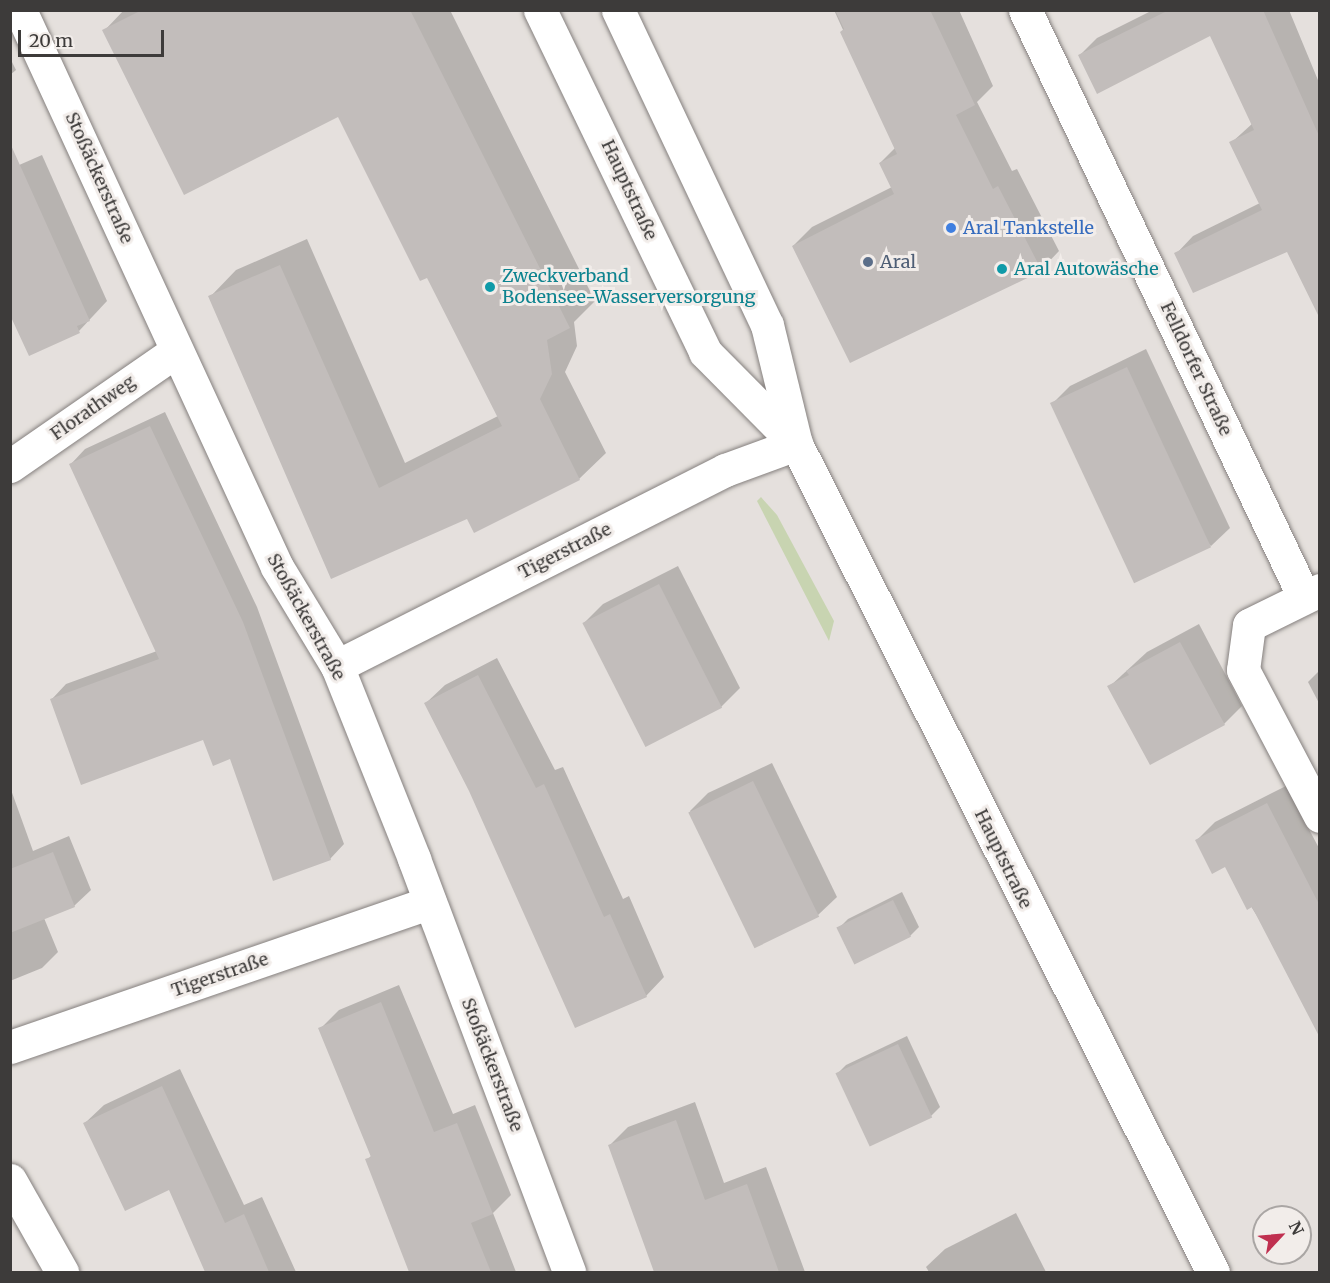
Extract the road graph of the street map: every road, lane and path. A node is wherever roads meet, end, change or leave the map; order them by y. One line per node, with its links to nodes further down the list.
1 (21, 10): 5 (street, Stoßäckerstraße)
2 (540, 10): 6 (street, Hauptstraße)
3 (618, 10): 6 (street, Hauptstraße)
4 (1025, 10): 8 (street, Felldorfer Straße)
5 (176, 351): 7 (street, Florathweg); 9 (street, Stoßäckerstraße)
6 (796, 444): 9 (street, Tigerstraße); 16 (street, Hauptstraße)
7 (10, 466)
8 (1312, 594): 10 (street)
9 (337, 666): 11 (street, Stoßäckerstraße)
10 (1320, 816)
11 (430, 902): 12 (street, Tigerstraße); 15 (street, Stoßäckerstraße)
12 (10, 1047)
13 (10, 1180): 14 (street)
14 (62, 1272)
15 (569, 1272)
16 (1213, 1272)

